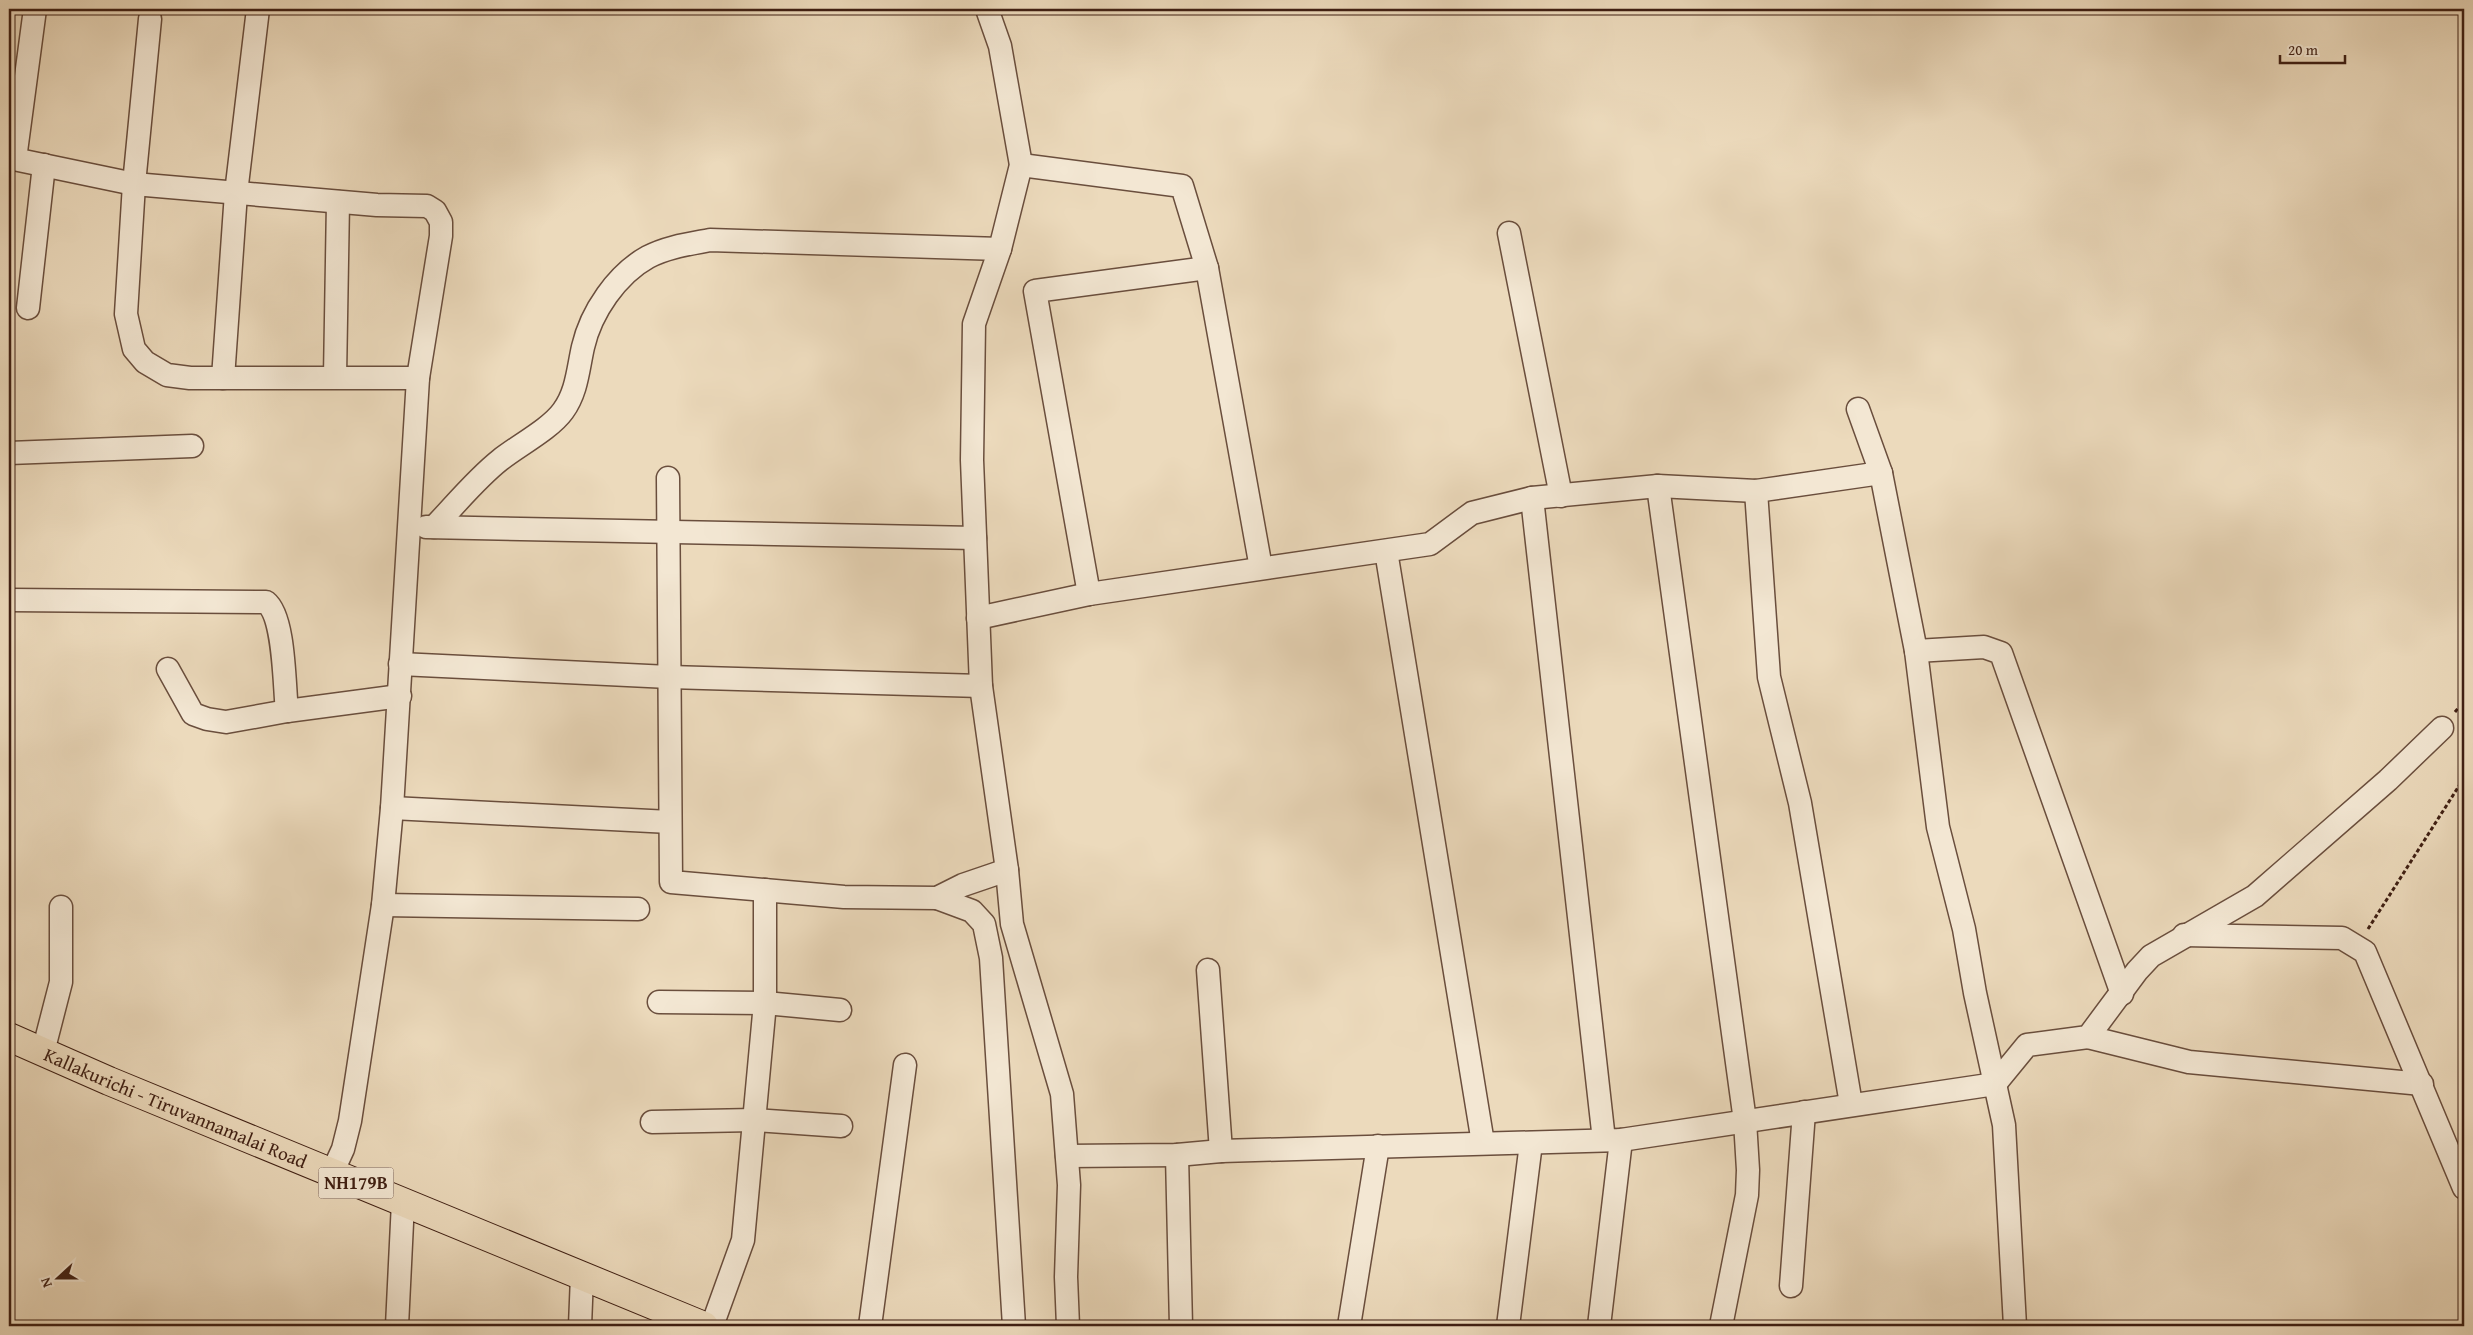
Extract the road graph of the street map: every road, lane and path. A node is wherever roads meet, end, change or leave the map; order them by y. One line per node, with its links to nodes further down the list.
1 (36, 9): 5 (street)
2 (258, 9): 9 (street)
3 (987, 9): 7 (street)
4 (158, 16): 8 (street)
5 (12, 159): 6 (street)
6 (44, 165): 8 (street); 14 (street)
7 (1021, 165): 12 (street); 13 (street)
8 (134, 184): 9 (street); 16 (street)
9 (236, 193): 10 (street); 16 (street)
10 (338, 202): 15 (street); 17 (street)
11 (1509, 233): 25 (street)
12 (1000, 248): 28 (street); 30 (street)
13 (1207, 268): 32 (street); 33 (street)
14 (28, 308)
15 (335, 377): 16 (street); 17 (street)
16 (223, 378)
17 (418, 378): 27 (street)
18 (1858, 409): 21 (street)
19 (192, 446): 20 (street)
20 (9, 453)
21 (1881, 473): 24 (street); 36 (street)
22 (668, 478): 29 (street)
23 (1658, 486): 24 (street); 25 (street); 69 (street)
24 (1756, 491): 66 (street)
25 (1561, 496): 26 (street)
26 (1532, 498): 31 (street); 72 (street)
27 (408, 527): 28 (street); 37 (street)
28 (434, 527): 29 (street)
29 (669, 532): 30 (street); 39 (street)
30 (975, 538): 35 (street)
31 (1386, 551): 32 (street); 73 (street)
32 (1261, 568): 33 (street)
33 (1089, 594): 35 (street)
34 (9, 600): 42 (street)
35 (978, 618): 40 (street)
36 (1916, 651): 56 (street); 64 (street)
37 (400, 664): 39 (street); 41 (street)
38 (168, 669): 42 (street)
39 (670, 677): 40 (street); 46 (street)
40 (981, 686): 47 (street)
41 (400, 696): 42 (street); 45 (street)
42 (287, 711)
43 (2442, 728): 53 (street)
44 (2464, 778): 54 (path)
45 (392, 808): 46 (street); 50 (street)
46 (670, 822): 48 (street)
47 (1007, 870): 49 (street); 77 (street)
48 (764, 890): 49 (street); 58 (street)
49 (937, 898): 89 (street)
50 (383, 905): 52 (street); 79 (street)
51 (61, 907): 62 (street)
52 (638, 909)
53 (2184, 935): 54 (street); 56 (street)
54 (2365, 952): 65 (street)
55 (1208, 970): 76 (street)
56 (2122, 994): 60 (street)
57 (659, 1002): 58 (street)
58 (765, 1003): 59 (street); 68 (street)
59 (840, 1010)
60 (2088, 1036): 64 (street); 65 (street)
61 (9, 1037): 62 (highway, Kallakurichi - Tiruvannamalai Road / NH179B)
62 (43, 1052): 79 (highway, Kallakurichi - Tiruvannamalai Road / NH179B)
63 (905, 1066): 88 (street)
64 (1994, 1084): 66 (street); 96 (street)
65 (2422, 1084): 80 (street)
66 (1851, 1104): 67 (street)
67 (1804, 1112): 69 (street); 83 (street)
68 (754, 1120): 70 (street); 71 (street); 87 (street)
69 (1745, 1121): 72 (street); 95 (street)
70 (652, 1122)
71 (841, 1126)
72 (1612, 1140): 74 (street); 94 (street)
73 (1483, 1143): 74 (street); 75 (street)
74 (1531, 1143): 93 (street)
75 (1378, 1146): 76 (street); 92 (street)
76 (1221, 1151): 78 (street)
77 (1067, 1156): 78 (street); 90 (street)
78 (1177, 1156): 91 (street)
79 (332, 1173): 81 (highway, Kallakurichi - Tiruvannamalai Road / NH179B)
80 (2464, 1188)
81 (403, 1202): 82 (highway, Kallakurichi - Tiruvannamalai Road / NH179B); 84 (street)
82 (582, 1276): 85 (street); 86 (highway, Kallakurichi - Tiruvannamalai Road / NH179B)
83 (1791, 1286)
84 (397, 1326)
85 (580, 1326)
86 (704, 1326)
87 (712, 1326)
88 (870, 1326)
89 (1014, 1326)
90 (1068, 1326)
91 (1181, 1326)
92 (1349, 1326)
93 (1508, 1326)
94 (1599, 1326)
95 (1721, 1326)
96 (2015, 1326)

